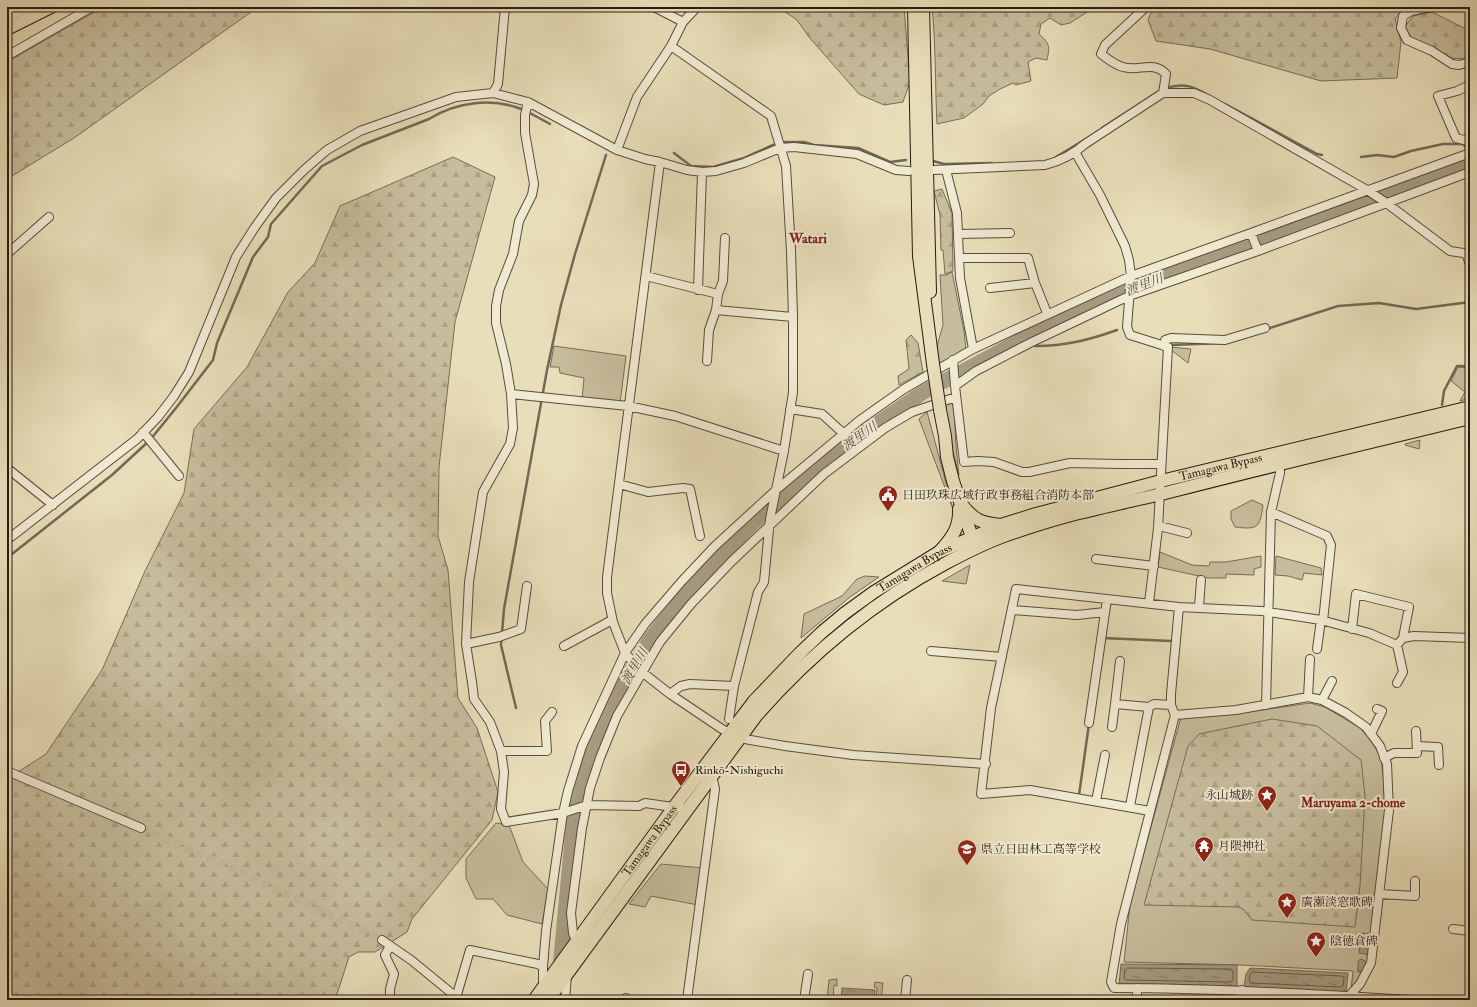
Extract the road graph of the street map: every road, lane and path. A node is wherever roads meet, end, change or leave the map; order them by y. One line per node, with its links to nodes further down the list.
1 (25, 7): 11 (highway)
2 (51, 7): 13 (highway)
3 (92, 7): 15 (street)
4 (505, 7): 19 (street)
5 (654, 7): 12 (street)
6 (697, 7): 12 (street)
7 (914, 7): 55 (highway)
8 (923, 7): 55 (highway)
9 (1146, 7): 18 (street)
10 (1431, 7): 16 (street)
11 (7, 16)
12 (683, 22): 14 (street)
13 (7, 29)
14 (671, 46): 22 (street); 23 (street)
15 (7, 56)
16 (1470, 62)
17 (1470, 85): 21 (street)
18 (1163, 89): 24 (street); 32 (street)
19 (493, 93): 20 (street); 68 (street)
20 (527, 104): 23 (street); 61 (street)
21 (1470, 144)
22 (779, 145): 29 (street); 30 (street); 53 (street)
23 (617, 150): 26 (street)
24 (1076, 152): 28 (street); 45 (street)
25 (1470, 152): 32 (street)
26 (660, 162): 30 (street); 44 (street)
27 (933, 170): 28 (street)
28 (946, 170): 36 (street)
29 (909, 171)
30 (702, 172): 48 (street)
31 (1470, 172): 33 (street)
32 (1367, 190): 33 (street); 37 (street)
33 (1386, 202): 39 (street); 41 (street)
34 (49, 217): 40 (street)
35 (1010, 233): 36 (street)
36 (958, 234): 42 (street)
37 (1251, 234): 39 (street); 45 (street)
38 (725, 238): 49 (street)
39 (1258, 251): 50 (street)
40 (7, 254)
41 (1468, 254): 43 (street)
42 (959, 258): 46 (street); 57 (street)
43 (1470, 265)
44 (646, 276): 48 (street); 63 (street)
45 (1131, 276): 50 (street); 52 (street)
46 (1035, 283): 47 (street); 52 (street)
47 (990, 288)
48 (698, 290): 49 (street)
49 (718, 294): 51 (street)
50 (1129, 296): 56 (street); 60 (street)
51 (716, 310): 53 (street); 59 (street)
52 (1047, 313): 57 (street)
53 (793, 317): 65 (street)
54 (1265, 328): 56 (street)
55 (930, 345): 78 (highway, bridge)
56 (1164, 346): 71 (street)
57 (972, 348): 58 (street)
58 (953, 360): 60 (street); 67 (street)
59 (707, 361)
60 (955, 386): 62 (street)
61 (511, 394): 63 (street); 105 (street)
62 (956, 397): 71 (street); 81 (street)
63 (628, 406): 69 (street); 75 (street)
64 (1470, 407): 70 (highway, Tamagawa Bypass)
65 (790, 409): 67 (street); 69 (street)
66 (1470, 418): 70 (highway, Tamagawa Bypass)
67 (844, 434): 76 (street)
68 (146, 436): 73 (street); 79 (street)
69 (784, 451): 76 (street)
70 (1279, 458): 74 (highway, Tamagawa Bypass); 77 (highway, Tamagawa Bypass); 80 (street)
71 (1161, 464): 74 (street)
72 (7, 468): 79 (street)
73 (179, 476)
74 (1161, 481): 77 (street); 82 (highway, Tamagawa Bypass)
75 (619, 484): 85 (street); 100 (street)
76 (776, 490): 81 (street); 110 (street)
77 (1161, 494): 83 (street); 87 (highway, Tamagawa Bypass)
78 (959, 500): 82 (highway); 87 (highway); 88 (highway)
79 (53, 505): 86 (street)
80 (1271, 512): 99 (street); 101 (street)
81 (770, 522): 114 (street); 117 (street)
82 (1001, 525): 87 (highway, Tamagawa Bypass)
83 (1158, 526): 84 (street); 90 (street)
84 (1187, 533)
85 (700, 536)
86 (7, 540)
87 (974, 543): 88 (highway, Tamagawa Bypass); 133 (highway, Tamagawa Bypass)
88 (939, 552): 133 (highway, Tamagawa Bypass)
89 (1096, 559): 90 (street)
90 (1154, 566): 94 (street)
91 (1201, 580): 96 (street)
92 (527, 586): 105 (street)
93 (1107, 599): 94 (street); 97 (street); 98 (street)
94 (1149, 603): 95 (street)
95 (1180, 606): 96 (street); 122 (street)
96 (1199, 608): 99 (street)
97 (1012, 610): 98 (street); 111 (street)
98 (1105, 612): 129 (street)
99 (1268, 612): 101 (street); 123 (street)
100 (612, 620): 106 (street); 110 (street)
101 (1322, 620): 102 (street); 108 (street)
102 (1352, 629): 103 (street); 107 (street)
103 (1403, 638): 104 (street); 107 (street)
104 (1470, 638)
105 (466, 644): 135 (street)
106 (564, 646)
107 (1398, 646): 116 (street)
108 (1317, 649)
109 (931, 650): 111 (street)
110 (625, 653): 114 (street); 148 (street)
111 (1002, 657): 138 (street)
112 (1310, 659): 119 (street)
113 (1120, 661): 121 (street)
114 (642, 672): 118 (street); 143 (street)
115 (1332, 680): 120 (street)
116 (1397, 683)
117 (734, 686): 118 (street); 128 (street)
118 (670, 694): 133 (street)
119 (1308, 697): 120 (street); 123 (street)
120 (1322, 700): 132 (street)
121 (1115, 704): 124 (street); 130 (street)
122 (1170, 705): 124 (street); 127 (street)
123 (1266, 705): 127 (street)
124 (1149, 708): 144 (street)
125 (1377, 709): 132 (street)
126 (552, 712): 135 (street)
127 (1175, 715): 147 (street)
128 (729, 718)
129 (1089, 723)
130 (1112, 727)
131 (1416, 731): 134 (street)
132 (1371, 734): 137 (street)
133 (734, 735): 138 (street); 141 (highway, Tamagawa Bypass); 145 (highway, Tamagawa Bypass)
134 (1417, 746): 137 (street); 139 (street)
135 (501, 751): 148 (street)
136 (1105, 756): 142 (street)
137 (1384, 758): 151 (street)
138 (986, 764): 142 (street)
139 (1439, 765)
140 (7, 771): 149 (street)
141 (712, 775): 146 (highway, Tamagawa Bypass); 170 (street)
142 (1096, 801): 144 (street)
143 (587, 805): 145 (street); 148 (street); 155 (street)
144 (1130, 806): 147 (street)
145 (674, 807): 146 (street); 155 (highway, Tamagawa Bypass)
146 (687, 809): 155 (highway, Tamagawa Bypass)
147 (1150, 811): 162 (street)
148 (563, 813): 157 (street)
149 (141, 828)
150 (1416, 881): 151 (street)
151 (1379, 894): 164 (street)
152 (1453, 929): 153 (street)
153 (1470, 931)
154 (382, 940): 156 (street)
155 (581, 944): 158 (highway, Tamagawa Bypass); 161 (highway, Tamagawa Bypass)
156 (390, 946): 165 (street); 166 (street)
157 (543, 967): 161 (street); 165 (street)
158 (567, 972): 168 (highway, Tamagawa Bypass); 169 (street)
159 (808, 974): 171 (street)
160 (907, 980): 172 (street)
161 (543, 988): 167 (highway, Tamagawa Bypass)
162 (1138, 988): 163 (street); 173 (street)
163 (1242, 990): 164 (street); 174 (street)
164 (1349, 998): 175 (street)
165 (458, 999)
166 (390, 1000)
167 (534, 1000)
168 (548, 1000)
169 (565, 1000)
170 (687, 1000)
171 (804, 1000)
172 (905, 1000)
173 (1137, 1000)
174 (1241, 1000)
175 (1410, 1000)

